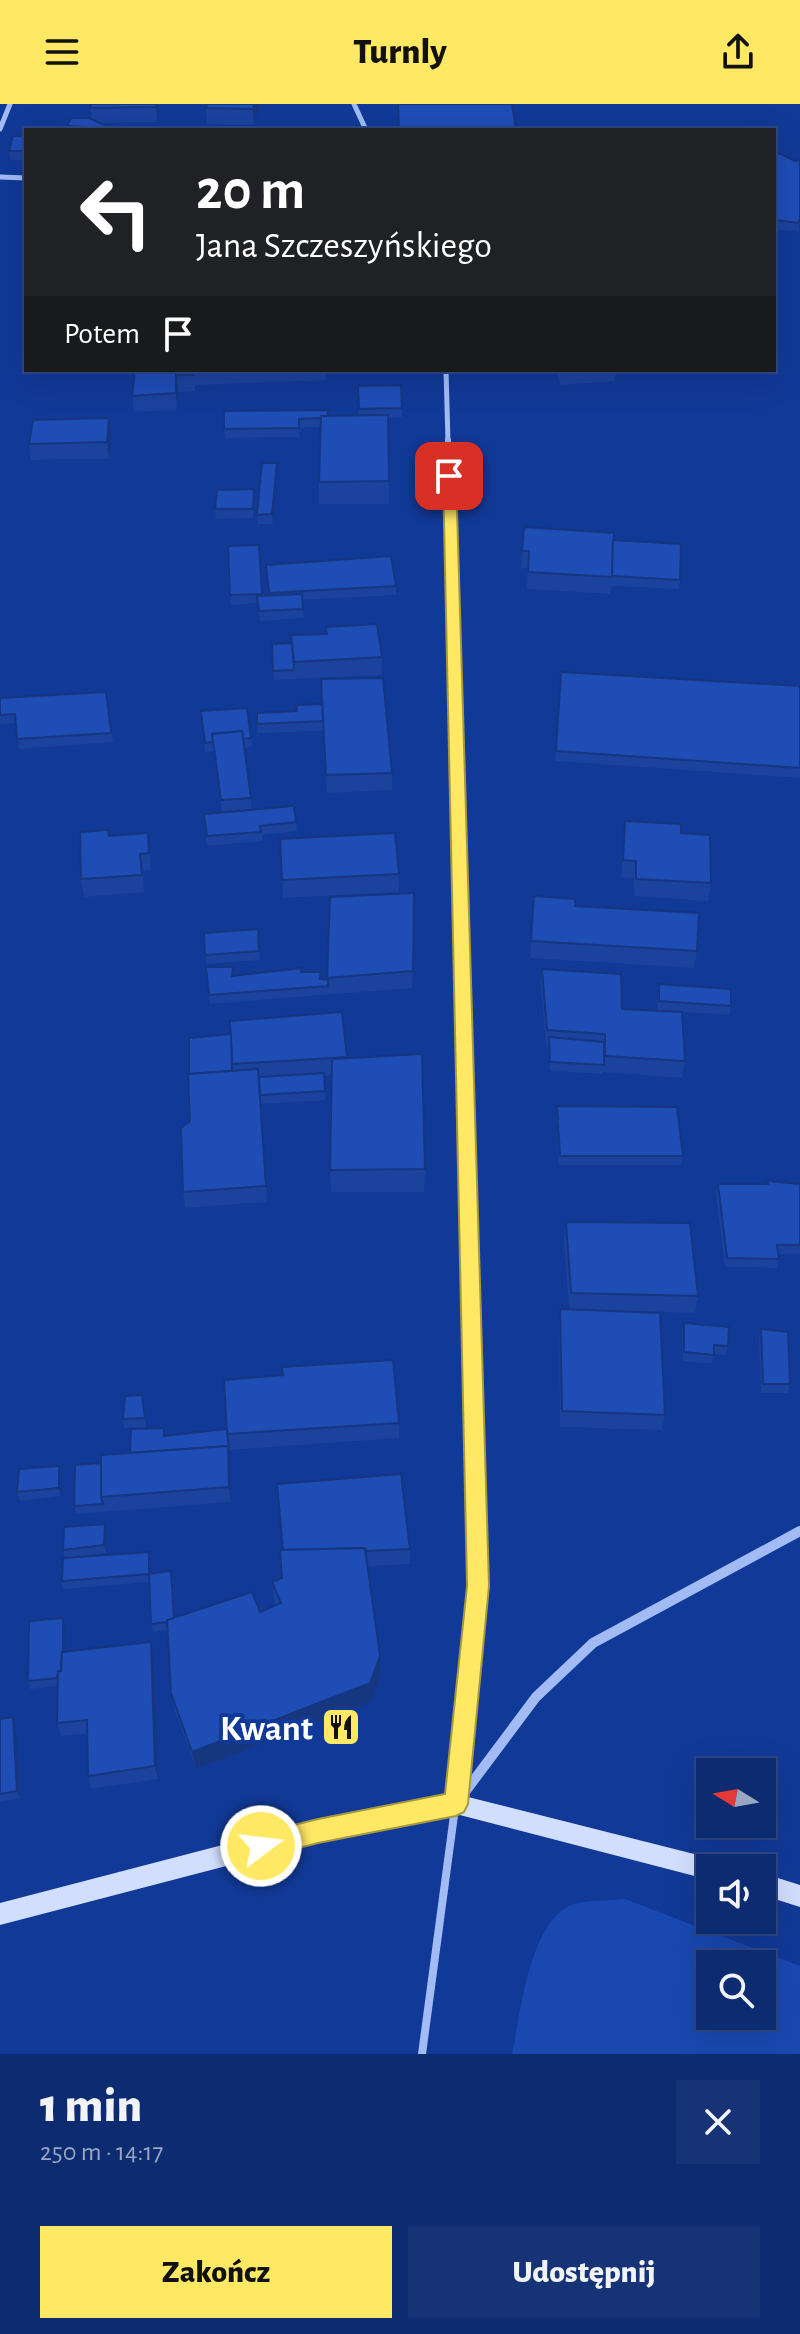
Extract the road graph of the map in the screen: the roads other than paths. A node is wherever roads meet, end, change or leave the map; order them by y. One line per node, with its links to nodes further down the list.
1 (10, 104): 4 (street)
2 (354, 104): 3 (street)
3 (365, 128)
4 (0, 129)
5 (0, 177): 6 (street)
6 (24, 178)
7 (446, 372): 9 (street)
8 (800, 1531): 9 (street)
9 (456, 1804): 10 (street); 13 (street); 14 (lane)
10 (696, 1865)
11 (776, 1888): 12 (street)
12 (800, 1896)
13 (0, 1914)
14 (422, 2054)

